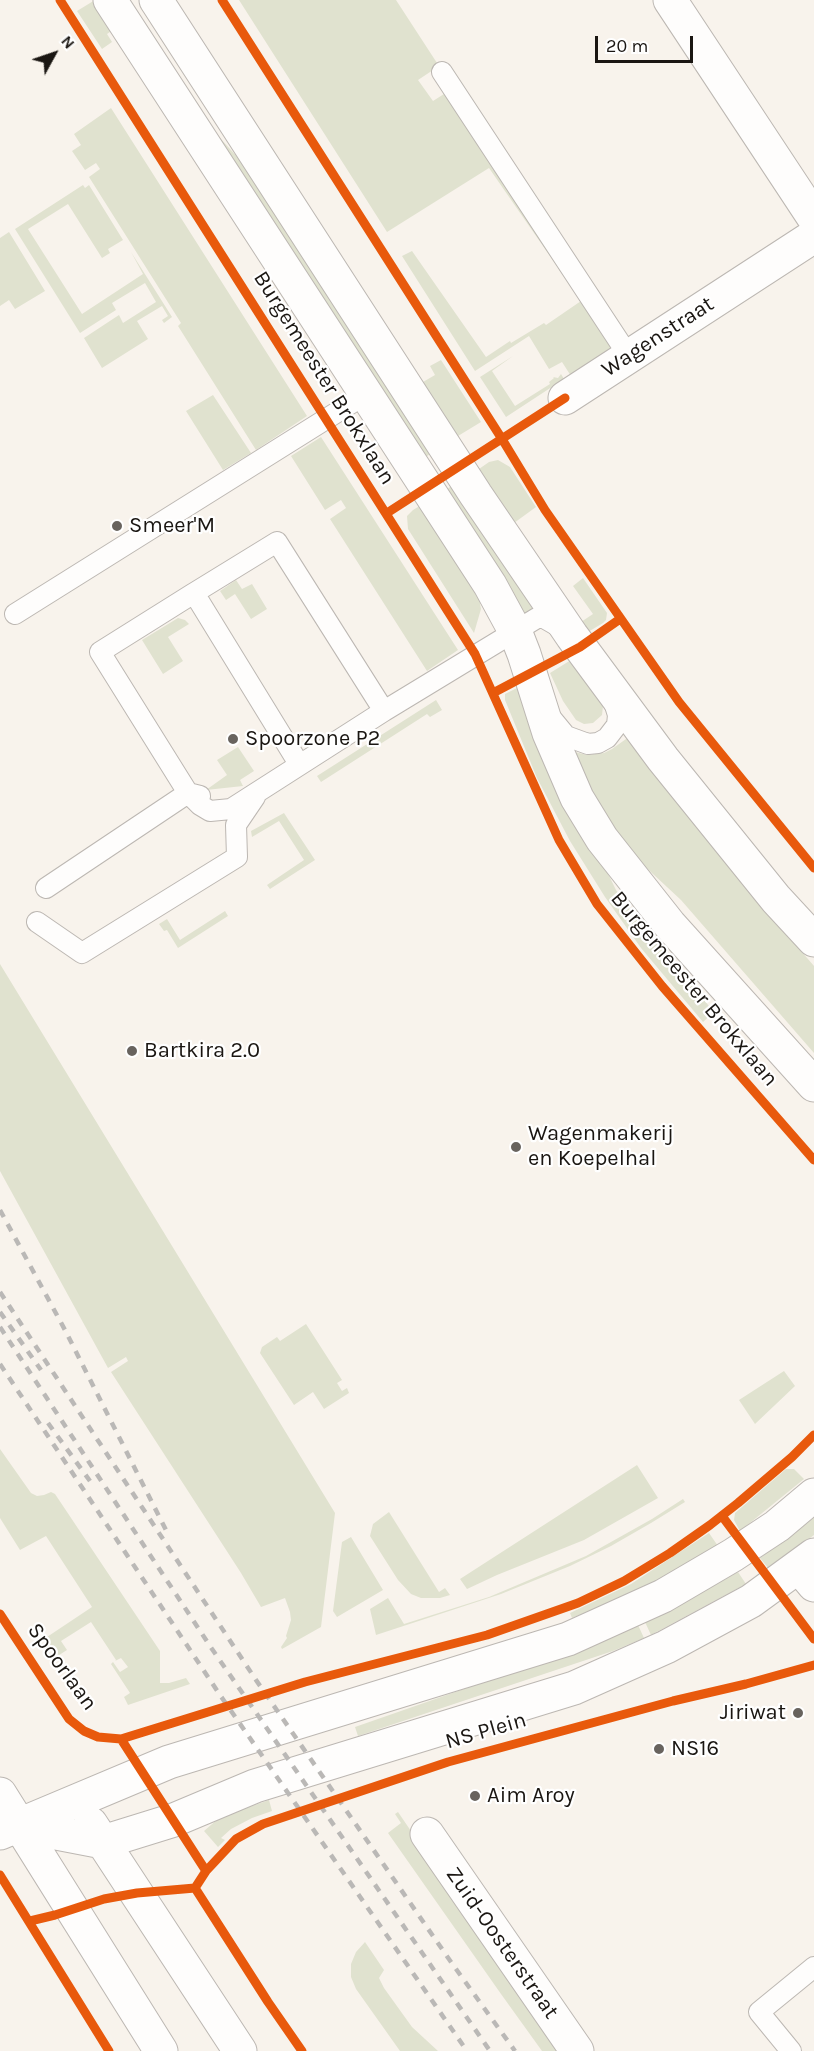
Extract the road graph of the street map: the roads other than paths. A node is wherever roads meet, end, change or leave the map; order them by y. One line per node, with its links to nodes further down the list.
1 (110, 0): 8 (street, Burgemeester Brokxlaan)
2 (156, 0): 13 (street)
3 (670, 0): 5 (street)
4 (442, 72): 7 (lane)
5 (814, 218)
6 (814, 236): 7 (street, Wagenstraat)
7 (628, 355): 9 (street, Wagenstraat)
8 (366, 394): 11 (lane); 12 (street, Burgemeester Brokxlaan)
9 (565, 398)
10 (194, 593): 16 (lane); 17 (lane); 19 (lane)
11 (15, 614)
12 (515, 631): 13 (lane); 15 (street, Burgemeester Brokxlaan); 16 (lane)
13 (572, 636): 14 (street)
14 (608, 686): 15 (lane); 22 (street)
15 (534, 688): 23 (street, Burgemeester Brokxlaan)
16 (384, 711): 17 (lane)
17 (299, 765): 18 (lane)
18 (262, 788): 19 (lane); 21 (lane)
19 (188, 793): 20 (lane)
20 (46, 888)
21 (37, 922)
22 (814, 940)
23 (814, 1085)
24 (814, 1495): 27 (street)
25 (809, 1569): 30 (street, NS Plein)
26 (0, 1794): 28 (street)
27 (76, 1800): 28 (street); 30 (street)
28 (10, 1829): 30 (street, NS Plein); 32 (street)
29 (427, 1834): 34 (street, Zuid-Oosterstraat)
30 (103, 1842): 33 (street)
31 (814, 1967): 35 (lane)
32 (161, 2051)
33 (240, 2051)
34 (577, 2051)
35 (791, 2051)

